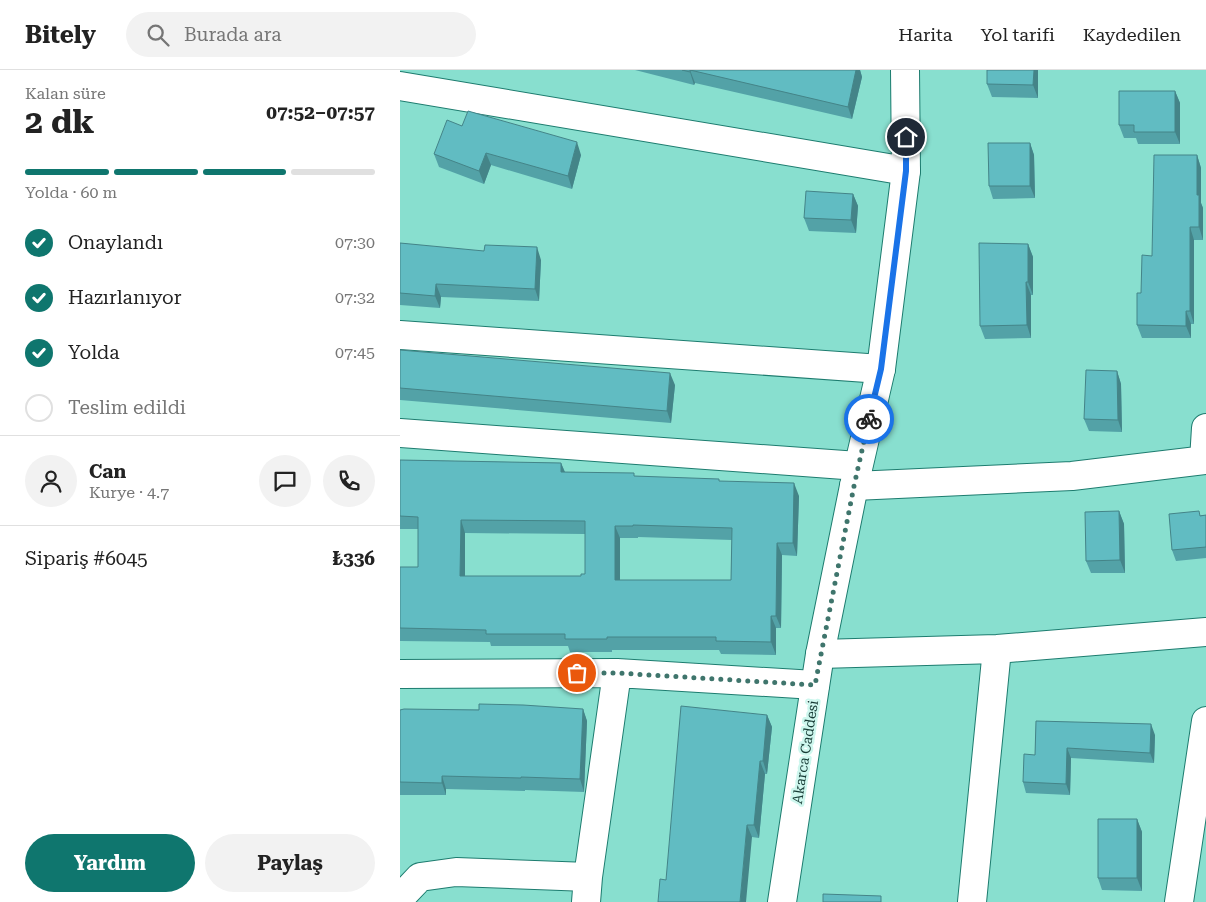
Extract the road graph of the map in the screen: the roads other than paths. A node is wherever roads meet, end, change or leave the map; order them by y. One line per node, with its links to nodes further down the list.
1 (905, 70): 3 (street, Akarca Caddesi)
2 (400, 86): 3 (street)
3 (906, 171): 5 (street, Akarca Caddesi)
4 (400, 335): 5 (street)
5 (881, 369): 9 (street, Akarca Caddesi)
6 (1206, 428): 8 (street)
7 (400, 433): 9 (street)
8 (1205, 460): 9 (street)
9 (856, 476): 12 (street, Akarca Caddesi)
10 (1206, 632): 11 (street)
11 (997, 650): 12 (street); 20 (street)
12 (820, 654): 15 (street, Akarca Caddesi)
13 (617, 673): 14 (street); 15 (street); 17 (street)
14 (400, 674)
15 (815, 685): 19 (street, Akarca Caddesi)
16 (1206, 720): 21 (street)
17 (587, 890): 18 (street)
18 (400, 898)
19 (782, 902)
20 (972, 902)
21 (1179, 902)

